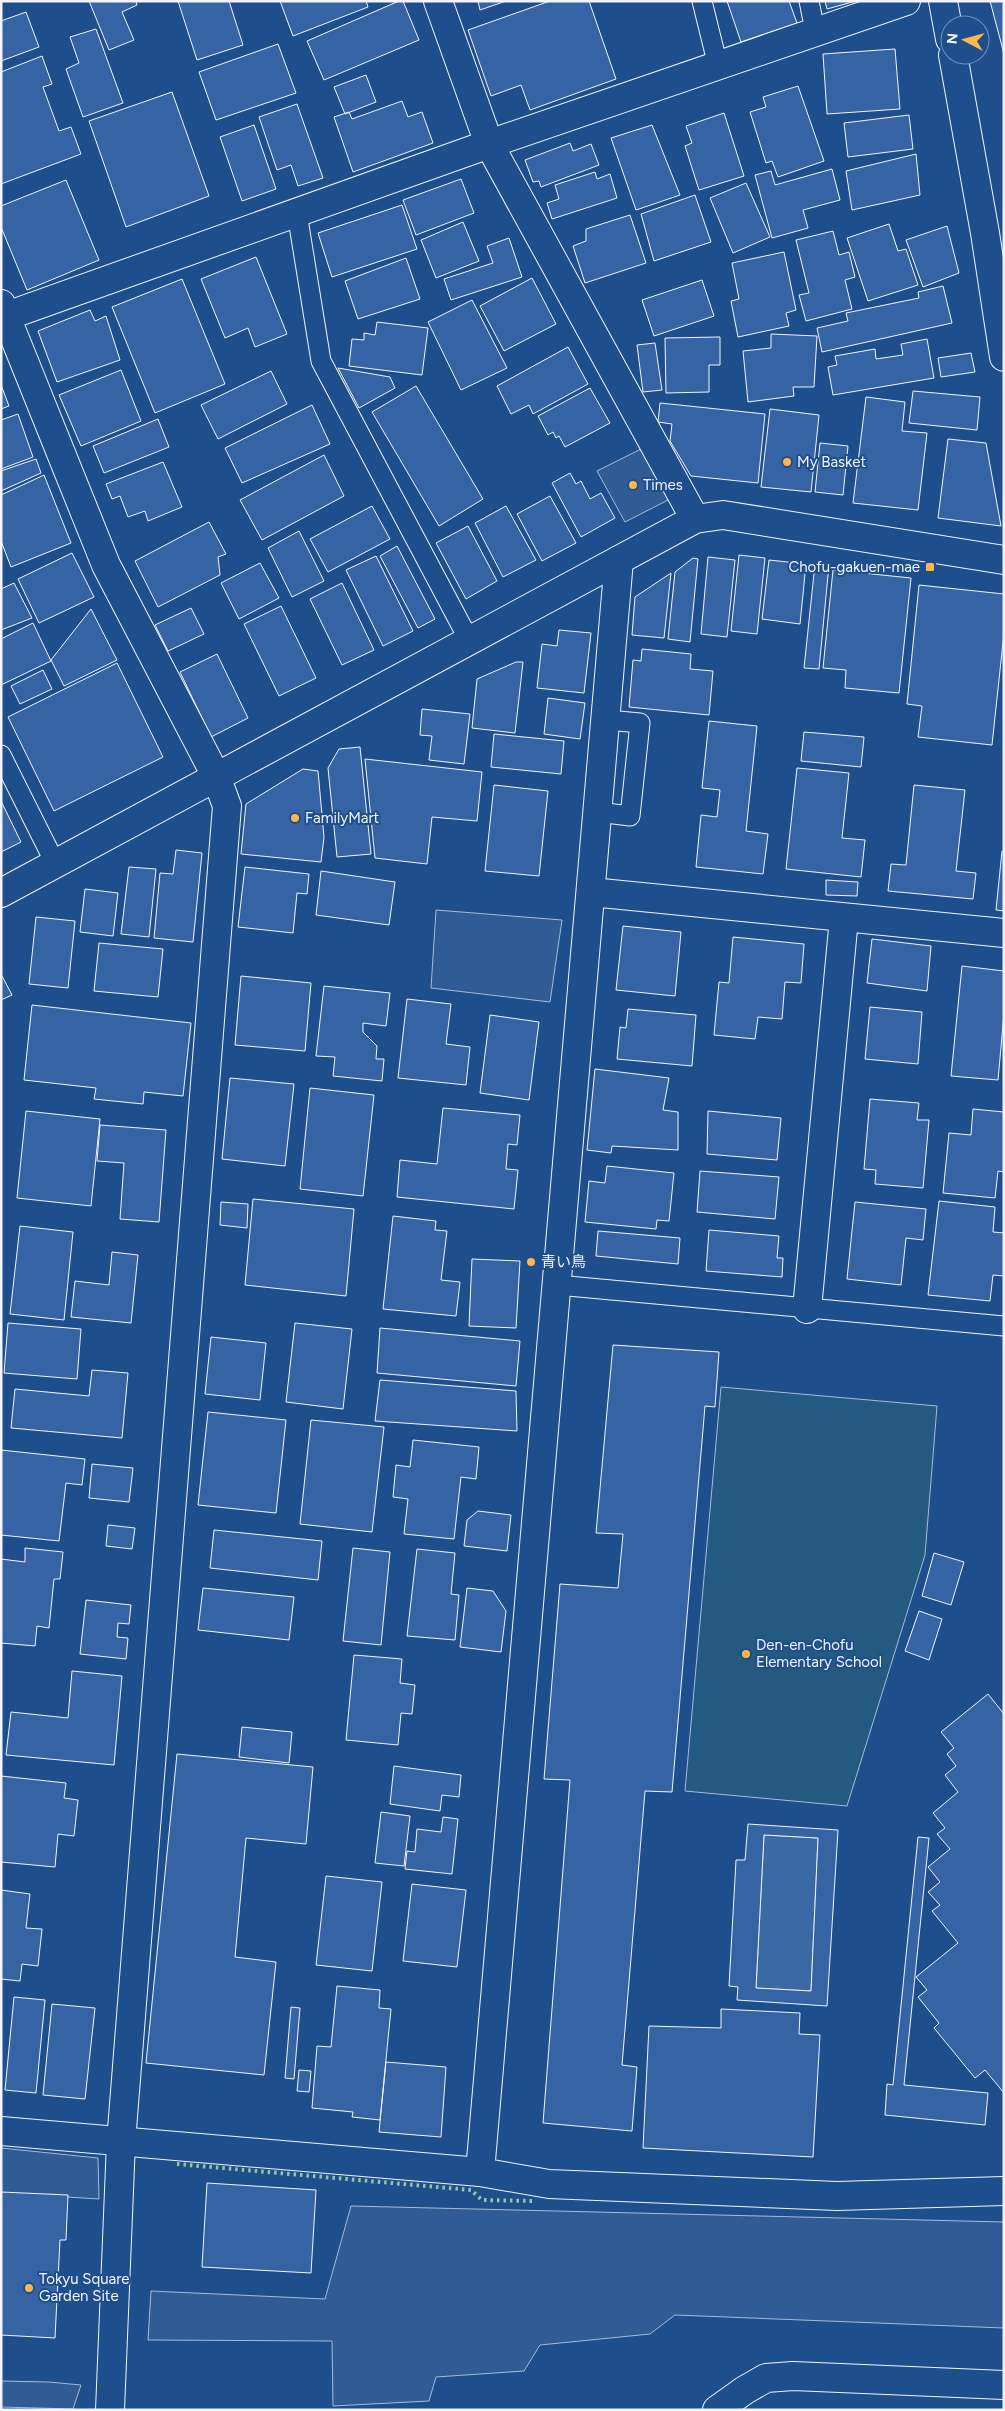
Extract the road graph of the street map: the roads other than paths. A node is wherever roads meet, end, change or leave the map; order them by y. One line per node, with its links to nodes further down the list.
1 (438, 1): 10 (street)
2 (702, 1): 9 (lane)
3 (809, 1): 7 (lane)
4 (906, 1): 7 (street)
5 (943, 1): 6 (street)
6 (946, 15)
7 (816, 31): 9 (street)
8 (955, 65): 12 (street)
9 (718, 66): 10 (street)
10 (489, 144): 11 (street); 15 (street)
11 (297, 213): 13 (street); 18 (lane)
12 (997, 264): 14 (street)
13 (3, 313): 20 (street)
14 (1004, 356)
15 (695, 519): 16 (street); 17 (street)
16 (620, 560): 18 (street); 22 (street)
17 (1004, 560)
18 (468, 640): 20 (street)
19 (1, 755): 21 (lane)
20 (216, 776): 21 (street); 30 (street)
21 (55, 863): 23 (street)
22 (591, 892): 24 (street); 26 (street)
23 (1, 893)
24 (844, 918): 25 (street); 27 (street)
25 (1004, 933)
26 (558, 1285): 27 (lane); 31 (street)
27 (807, 1309): 28 (lane)
28 (1004, 1326)
29 (1, 2131): 30 (street)
30 (121, 2142): 31 (street); 34 (street)
31 (480, 2172): 32 (street)
32 (1004, 2191)
33 (1004, 2384): 35 (street)
34 (110, 2410)
35 (717, 2410)

